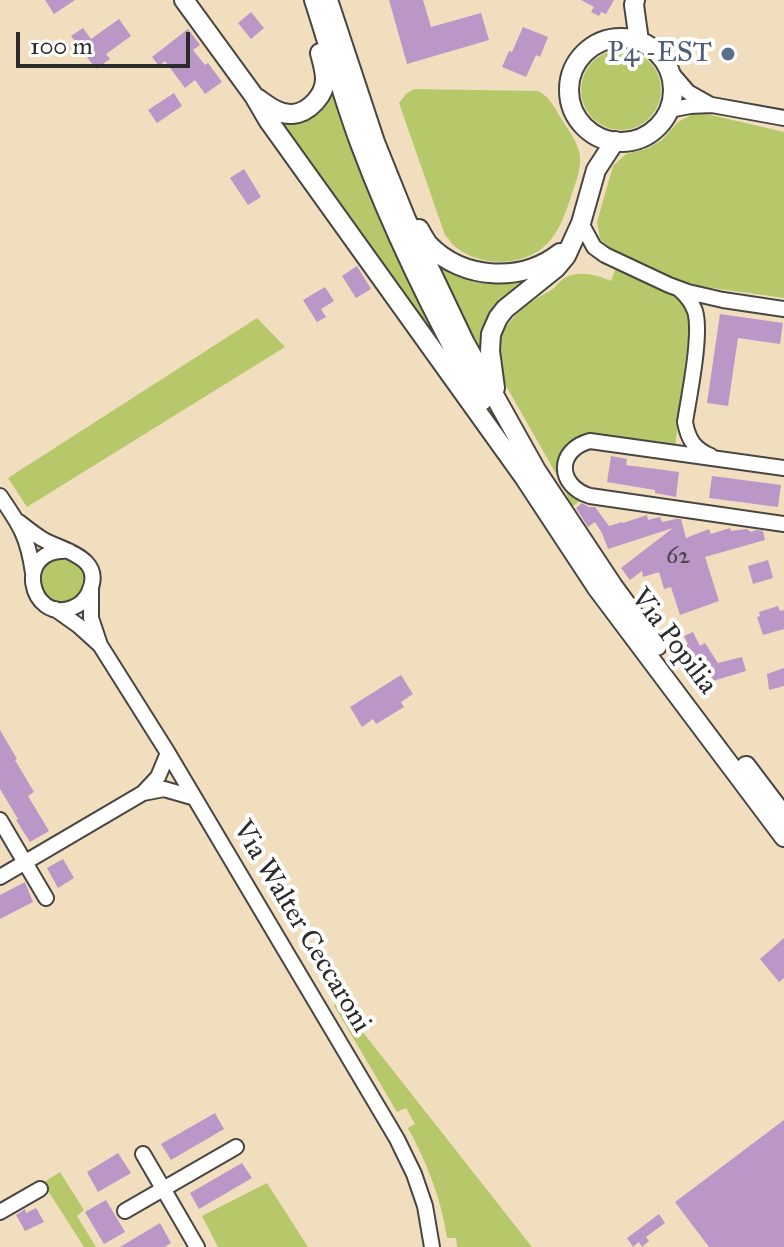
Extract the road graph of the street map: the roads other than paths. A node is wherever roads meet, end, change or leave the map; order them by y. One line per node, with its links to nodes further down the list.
1 (184, 0): 9 (main road)
2 (305, 0): 9 (main road)
3 (314, 0): 24 (main road)
4 (328, 0): 15 (main road)
5 (634, 2): 6 (main road); 7 (main road)
6 (612, 38): 7 (main road); 13 (main road)
7 (639, 41): 8 (main road)
8 (669, 70): 10 (street); 11 (main road)
9 (254, 96): 24 (main road)
10 (712, 105): 11 (street); 12 (street)
11 (669, 110): 14 (main road)
12 (784, 118)
13 (595, 135): 14 (main road); 16 (main road)
14 (615, 141): 16 (main road)
15 (375, 142): 18 (main road); 21 (main road)
16 (596, 170): 17 (main road)
17 (581, 223): 18 (main road); 19 (street)
18 (571, 243): 21 (main road)
19 (679, 289): 20 (street); 22 (street)
20 (784, 309)
21 (499, 406): 24 (main road)
22 (718, 459): 23 (street); 27 (street)
23 (784, 468)
24 (530, 473): 36 (main road, Via Popilia); 38 (main road, Via Popilia)
25 (0, 496): 26 (street)
26 (19, 522): 28 (street); 29 (street, Via Walter Ceccaroni)
27 (784, 524)
28 (69, 551): 29 (street); 30 (street, Via Walter Ceccaroni)
29 (33, 573): 31 (street, Via Walter Ceccaroni)
30 (91, 587): 31 (street); 32 (street, Via Walter Ceccaroni)
31 (55, 609): 32 (street, Via Walter Ceccaroni)
32 (100, 645): 33 (street, Via Walter Ceccaroni)
33 (168, 753): 34 (street); 35 (street, Via Walter Ceccaroni)
34 (143, 793): 35 (street); 39 (street)
35 (192, 797): 49 (street, Via Walter Ceccaroni)
36 (784, 816)
37 (0, 820): 39 (street)
38 (784, 837)
39 (25, 862): 40 (street); 41 (street)
40 (0, 877)
41 (46, 898)
42 (236, 1147): 45 (street)
43 (143, 1154): 45 (street)
44 (40, 1189): 47 (street)
45 (164, 1189): 46 (street); 48 (street)
46 (125, 1211)
47 (0, 1212)
48 (197, 1247)
49 (432, 1247)

